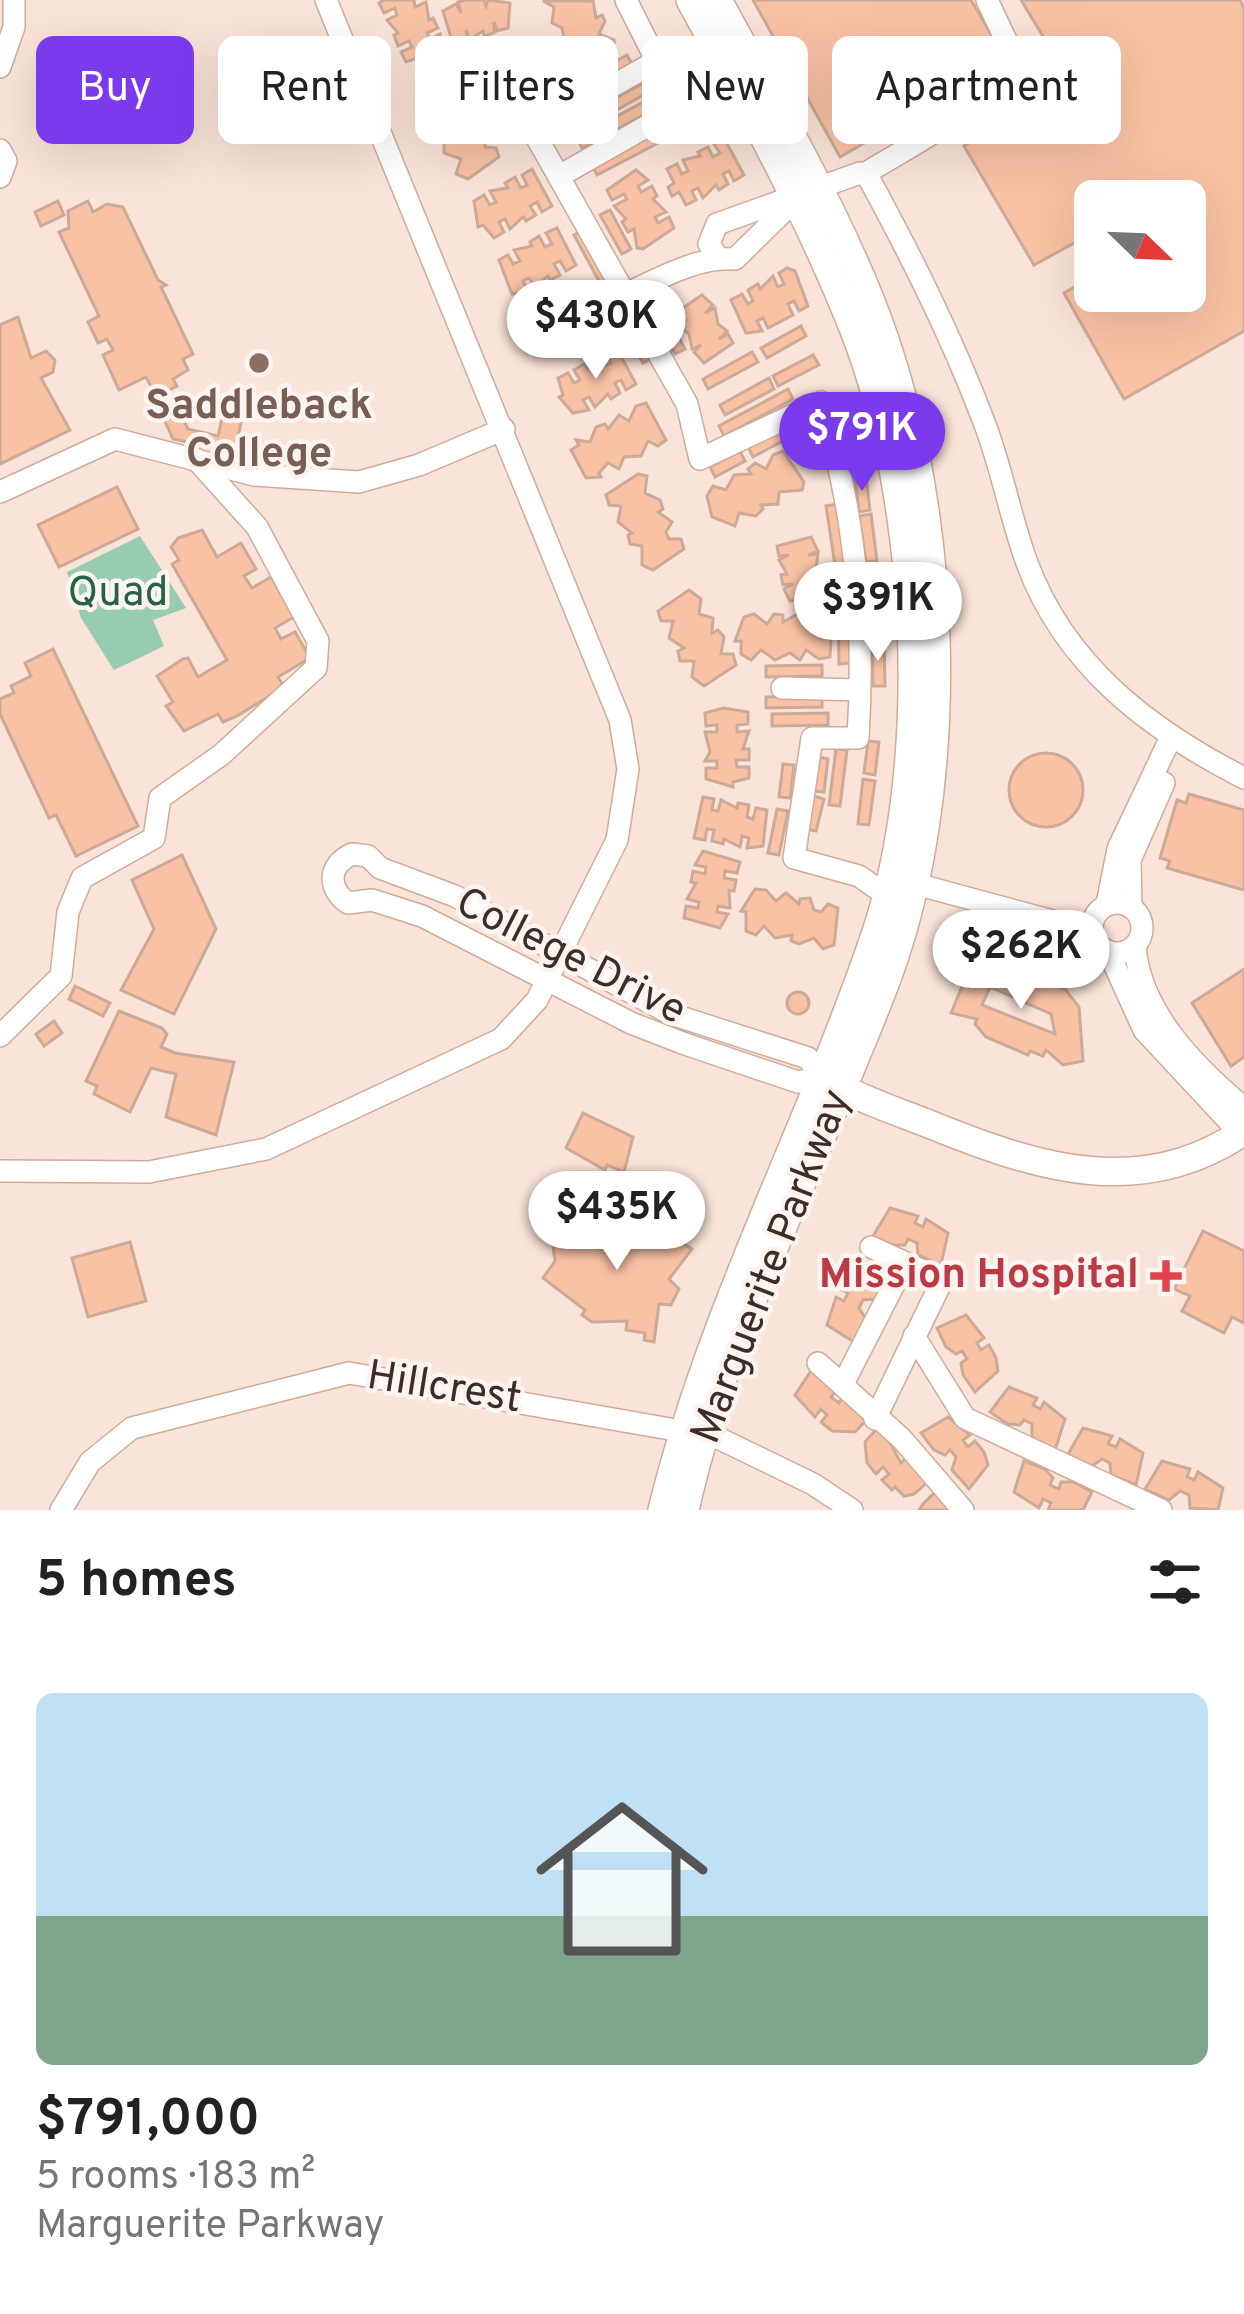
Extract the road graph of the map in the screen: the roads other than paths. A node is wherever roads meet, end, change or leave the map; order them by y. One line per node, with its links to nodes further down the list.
1 (14, 0): 8 (street)
2 (326, 0): 18 (street)
3 (626, 0): 7 (street)
4 (690, 0): 15 (main road, Marguerite Parkway)
5 (718, 0): 15 (main road, Marguerite Parkway)
6 (987, 0): 23 (street)
7 (643, 36)
8 (0, 67)
9 (642, 69): 13 (street)
10 (642, 129): 13 (street)
11 (0, 150): 14 (street)
12 (860, 173): 15 (street)
13 (561, 175): 17 (street)
14 (0, 177)
15 (808, 195): 16 (street); 16 (street); 24 (main road, Marguerite Parkway); 27 (main road, Marguerite Parkway)
16 (713, 251): 17 (street)
17 (628, 293): 22 (street)
18 (504, 429): 19 (street); 34 (street)
19 (196, 459): 20 (street); 36 (street)
20 (0, 492)
21 (782, 688): 22 (street)
22 (859, 690): 28 (street)
23 (1177, 740): 25 (street); 30 (street); 31 (street)
24 (910, 746): 27 (main road); 28 (main road, Marguerite Parkway)
25 (1244, 778)
26 (380, 868): 29 (street); 29 (street, College Drive); 34 (street, College Drive)
27 (914, 875): 31 (street); 32 (street); 37 (main road, Marguerite Parkway)
28 (886, 896): 37 (main road, Marguerite Parkway)
29 (372, 900): 35 (street, College Drive)
30 (1131, 907): 31 (street); 33 (street)
31 (1102, 909): 32 (street)
32 (1101, 944): 33 (street); 38 (street)
33 (1135, 945): 38 (street)
34 (560, 953): 35 (street); 37 (street, College Drive)
35 (548, 977): 37 (street, College Drive); 39 (street)
36 (0, 1036)
37 (832, 1083): 38 (main road); 46 (main road, Marguerite Parkway)
38 (1243, 1124)
39 (0, 1171)
40 (871, 1247): 41 (street)
41 (905, 1263): 42 (street); 44 (street)
42 (914, 1336): 45 (street); 52 (street)
43 (818, 1363): 44 (street)
44 (843, 1384): 45 (street)
45 (875, 1419): 51 (street)
46 (693, 1431): 47 (street, Hillcrest); 48 (main road, Marguerite Parkway); 49 (main road, Marguerite Parkway); 50 (street, Hillcrest)
47 (61, 1510)
48 (662, 1510)
49 (686, 1510)
50 (853, 1510)
51 (963, 1510)
52 (1161, 1510)

